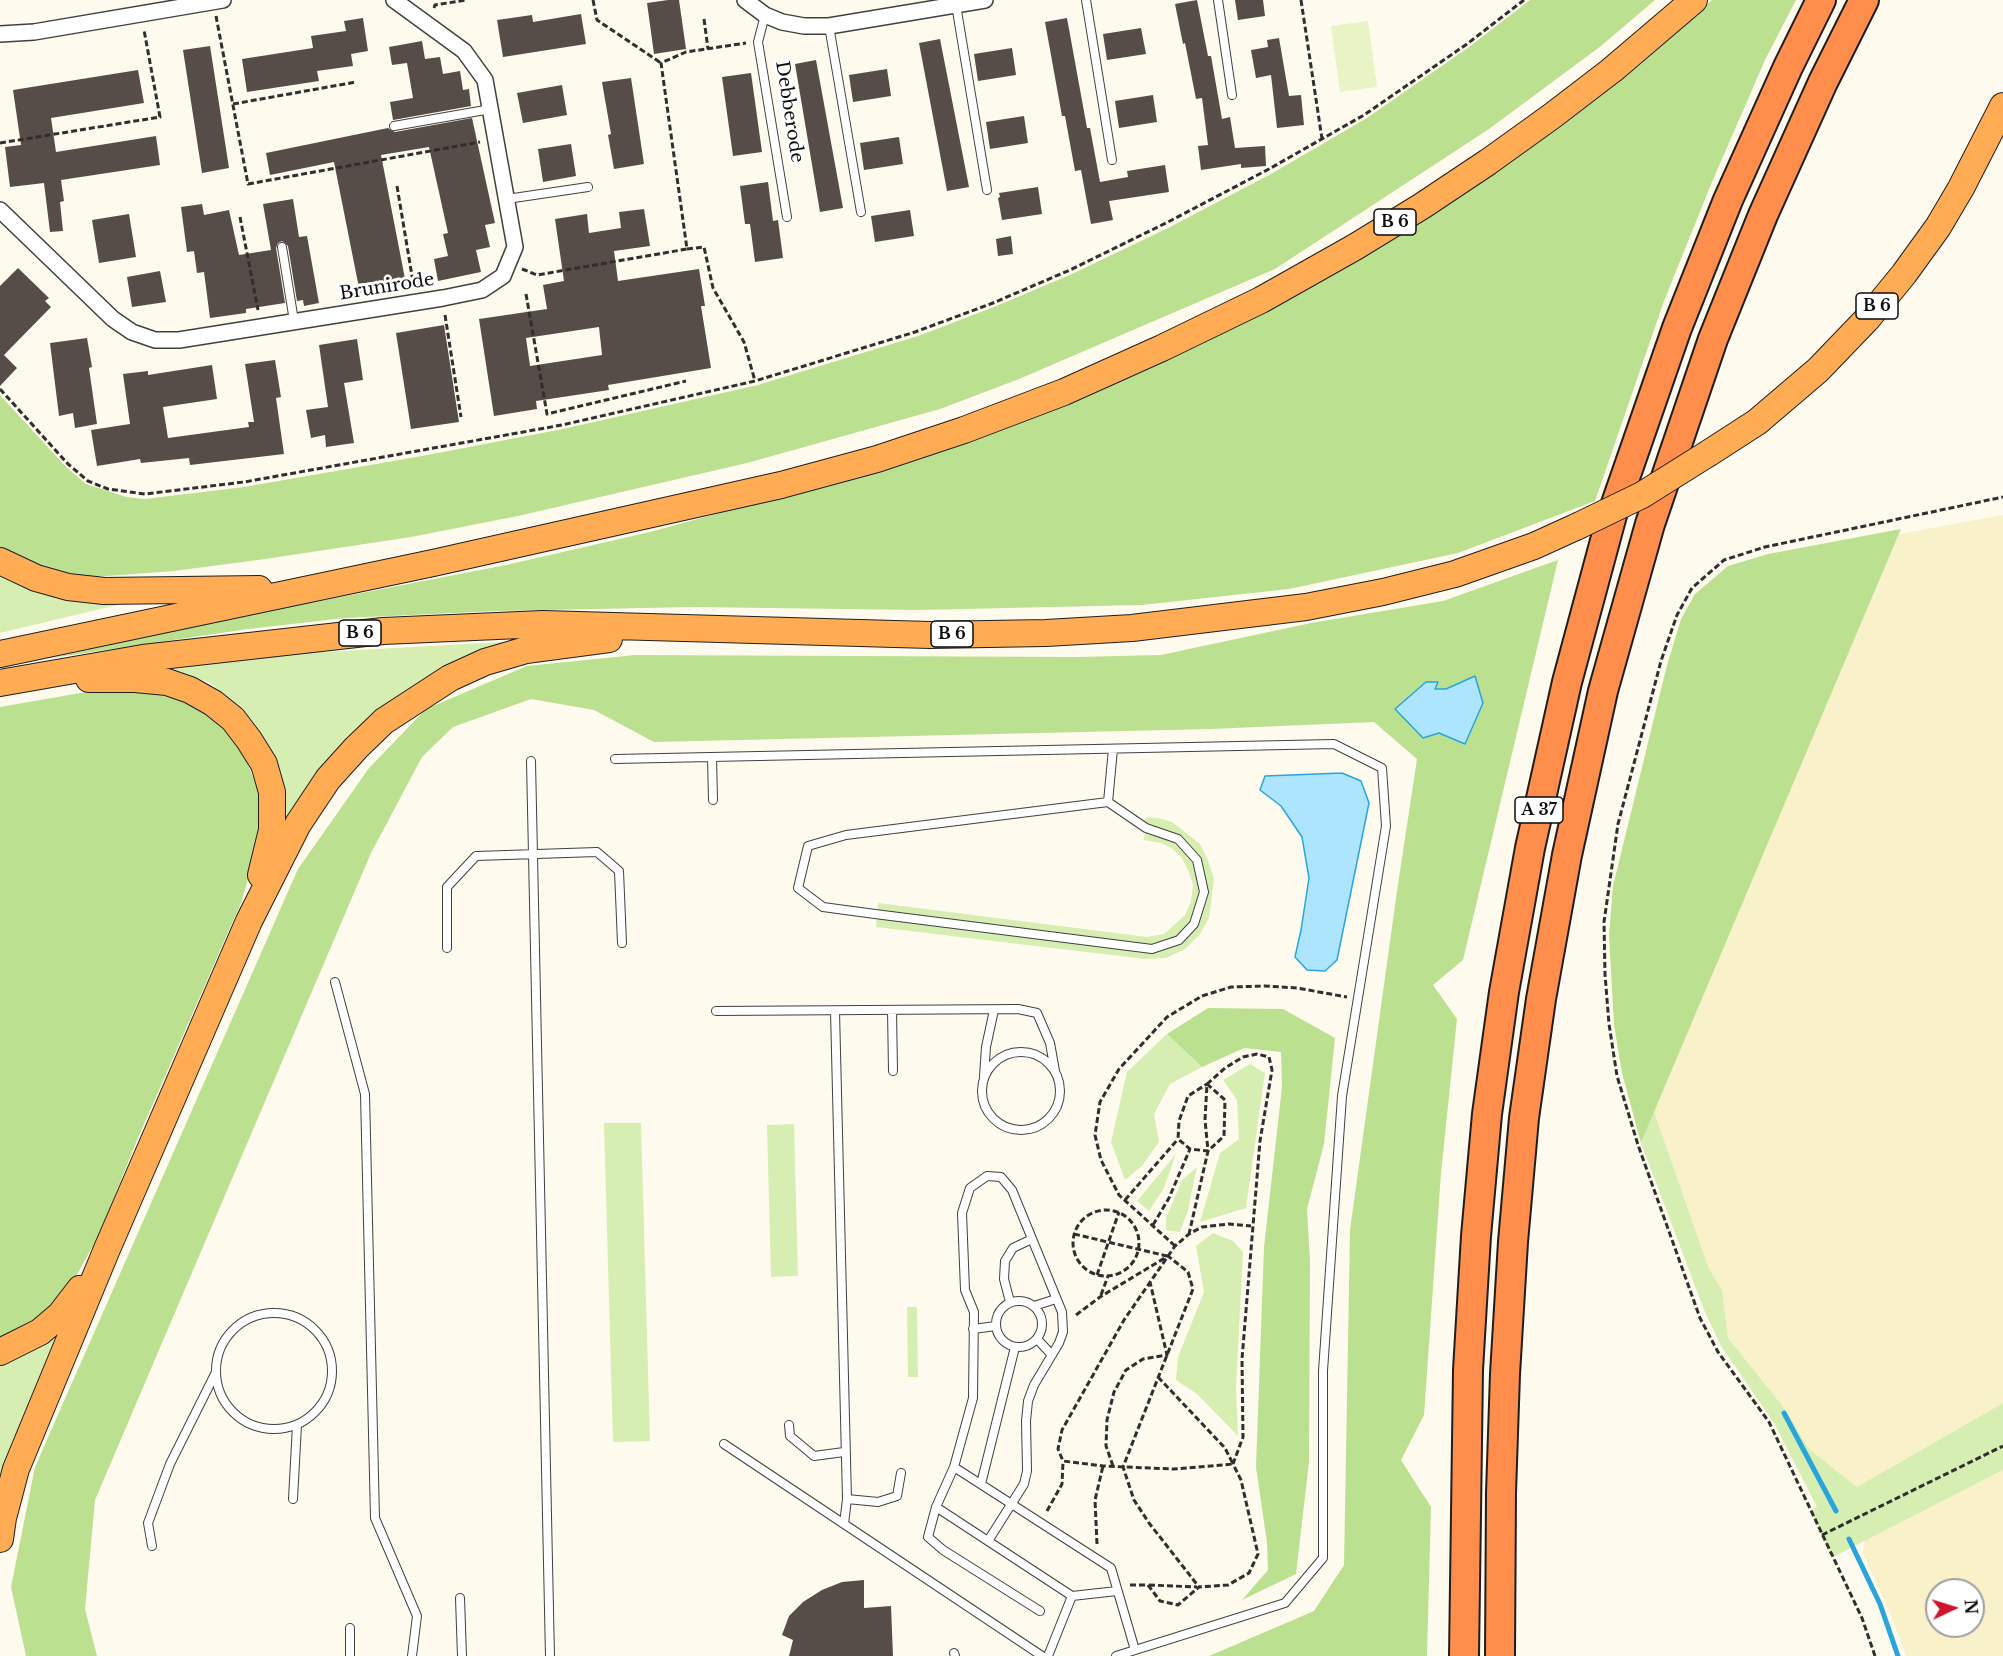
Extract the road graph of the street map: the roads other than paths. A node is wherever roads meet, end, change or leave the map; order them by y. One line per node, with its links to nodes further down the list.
1 (394, 0): 16 (street)
2 (745, 0): 11 (street)
3 (985, 0): 10 (street)
4 (1086, 0): 18 (lane)
5 (1218, 0): 14 (lane)
6 (1694, 0): 28 (highway, B 6)
7 (1821, 0): 91 (highway, A 37)
8 (1864, 0): 92 (highway, A 37)
9 (218, 1): 13 (street)
10 (956, 5): 12 (street); 20 (lane)
11 (765, 15): 12 (street); 24 (lane, Debberode)
12 (829, 26): 23 (lane)
13 (0, 34)
14 (1232, 95)
15 (2003, 106): 29 (highway, B 6, bridge)
16 (491, 109): 17 (lane); 21 (street)
17 (394, 126)
18 (1112, 160)
19 (588, 187): 21 (lane)
20 (987, 190)
21 (507, 199): 26 (street, Brunirode)
22 (0, 210): 26 (street, Brunirode)
23 (861, 212)
24 (787, 217)
25 (282, 247): 26 (lane)
26 (294, 321)
27 (0, 561): 28 (highway)
28 (310, 589): 30 (highway, B 6)
29 (690, 630): 31 (highway, B 6); 40 (highway)
30 (0, 654)
31 (31, 677): 32 (highway, B 6); 40 (highway)
32 (0, 684)
33 (1113, 749): 34 (lane); 38 (lane); 83 (lane)
34 (712, 757): 35 (lane); 37 (lane)
35 (615, 759)
36 (531, 761): 39 (lane)
37 (713, 800)
38 (1108, 802): 38 (lane)
39 (532, 856): 41 (lane); 42 (lane); 87 (lane)
40 (249, 921): 52 (highway)
41 (622, 943)
42 (447, 948)
43 (336, 982): 85 (lane)
44 (892, 1010): 45 (lane); 47 (lane); 48 (lane)
45 (994, 1010): 49 (lane); 50 (lane)
46 (716, 1011): 47 (lane)
47 (835, 1011): 66 (lane)
48 (893, 1071)
49 (1055, 1071): 50 (lane); 50 (lane)
50 (983, 1082)
51 (1032, 1239): 53 (lane); 54 (lane); 57 (lane)
52 (106, 1249): 60 (highway); 75 (highway)
53 (1056, 1299): 55 (lane); 61 (lane)
54 (1010, 1302): 55 (lane); 56 (lane)
55 (1034, 1306): 58 (lane)
56 (996, 1326): 57 (lane); 59 (lane)
57 (974, 1329): 67 (lane)
58 (1037, 1339): 59 (lane); 61 (lane)
59 (1014, 1347): 69 (lane)
60 (0, 1352)
61 (1052, 1355): 72 (lane)
62 (216, 1371): 63 (lane); 63 (lane); 77 (lane)
63 (297, 1425): 70 (lane)
64 (789, 1425): 66 (lane)
65 (724, 1444): 74 (lane)
66 (844, 1452): 71 (lane)
67 (954, 1467): 69 (lane); 73 (lane)
68 (901, 1473): 71 (lane)
69 (981, 1484): 72 (lane)
70 (293, 1499)
71 (847, 1499): 74 (lane)
72 (1011, 1504): 76 (lane); 78 (lane)
73 (936, 1507): 76 (lane); 81 (lane)
74 (844, 1524): 88 (lane)
75 (0, 1539)
76 (988, 1541): 79 (lane)
77 (152, 1546)
78 (1117, 1591): 79 (lane); 83 (lane)
79 (1072, 1596): 89 (lane)
80 (460, 1598): 86 (lane)
81 (1040, 1611)
82 (350, 1628): 84 (lane)
83 (1135, 1650): 90 (lane)
84 (350, 1656)
85 (412, 1656)
86 (462, 1656)
87 (550, 1656)
88 (1042, 1656)
89 (1048, 1656)
90 (1116, 1656)
91 (1464, 1656)
92 (1500, 1656)

